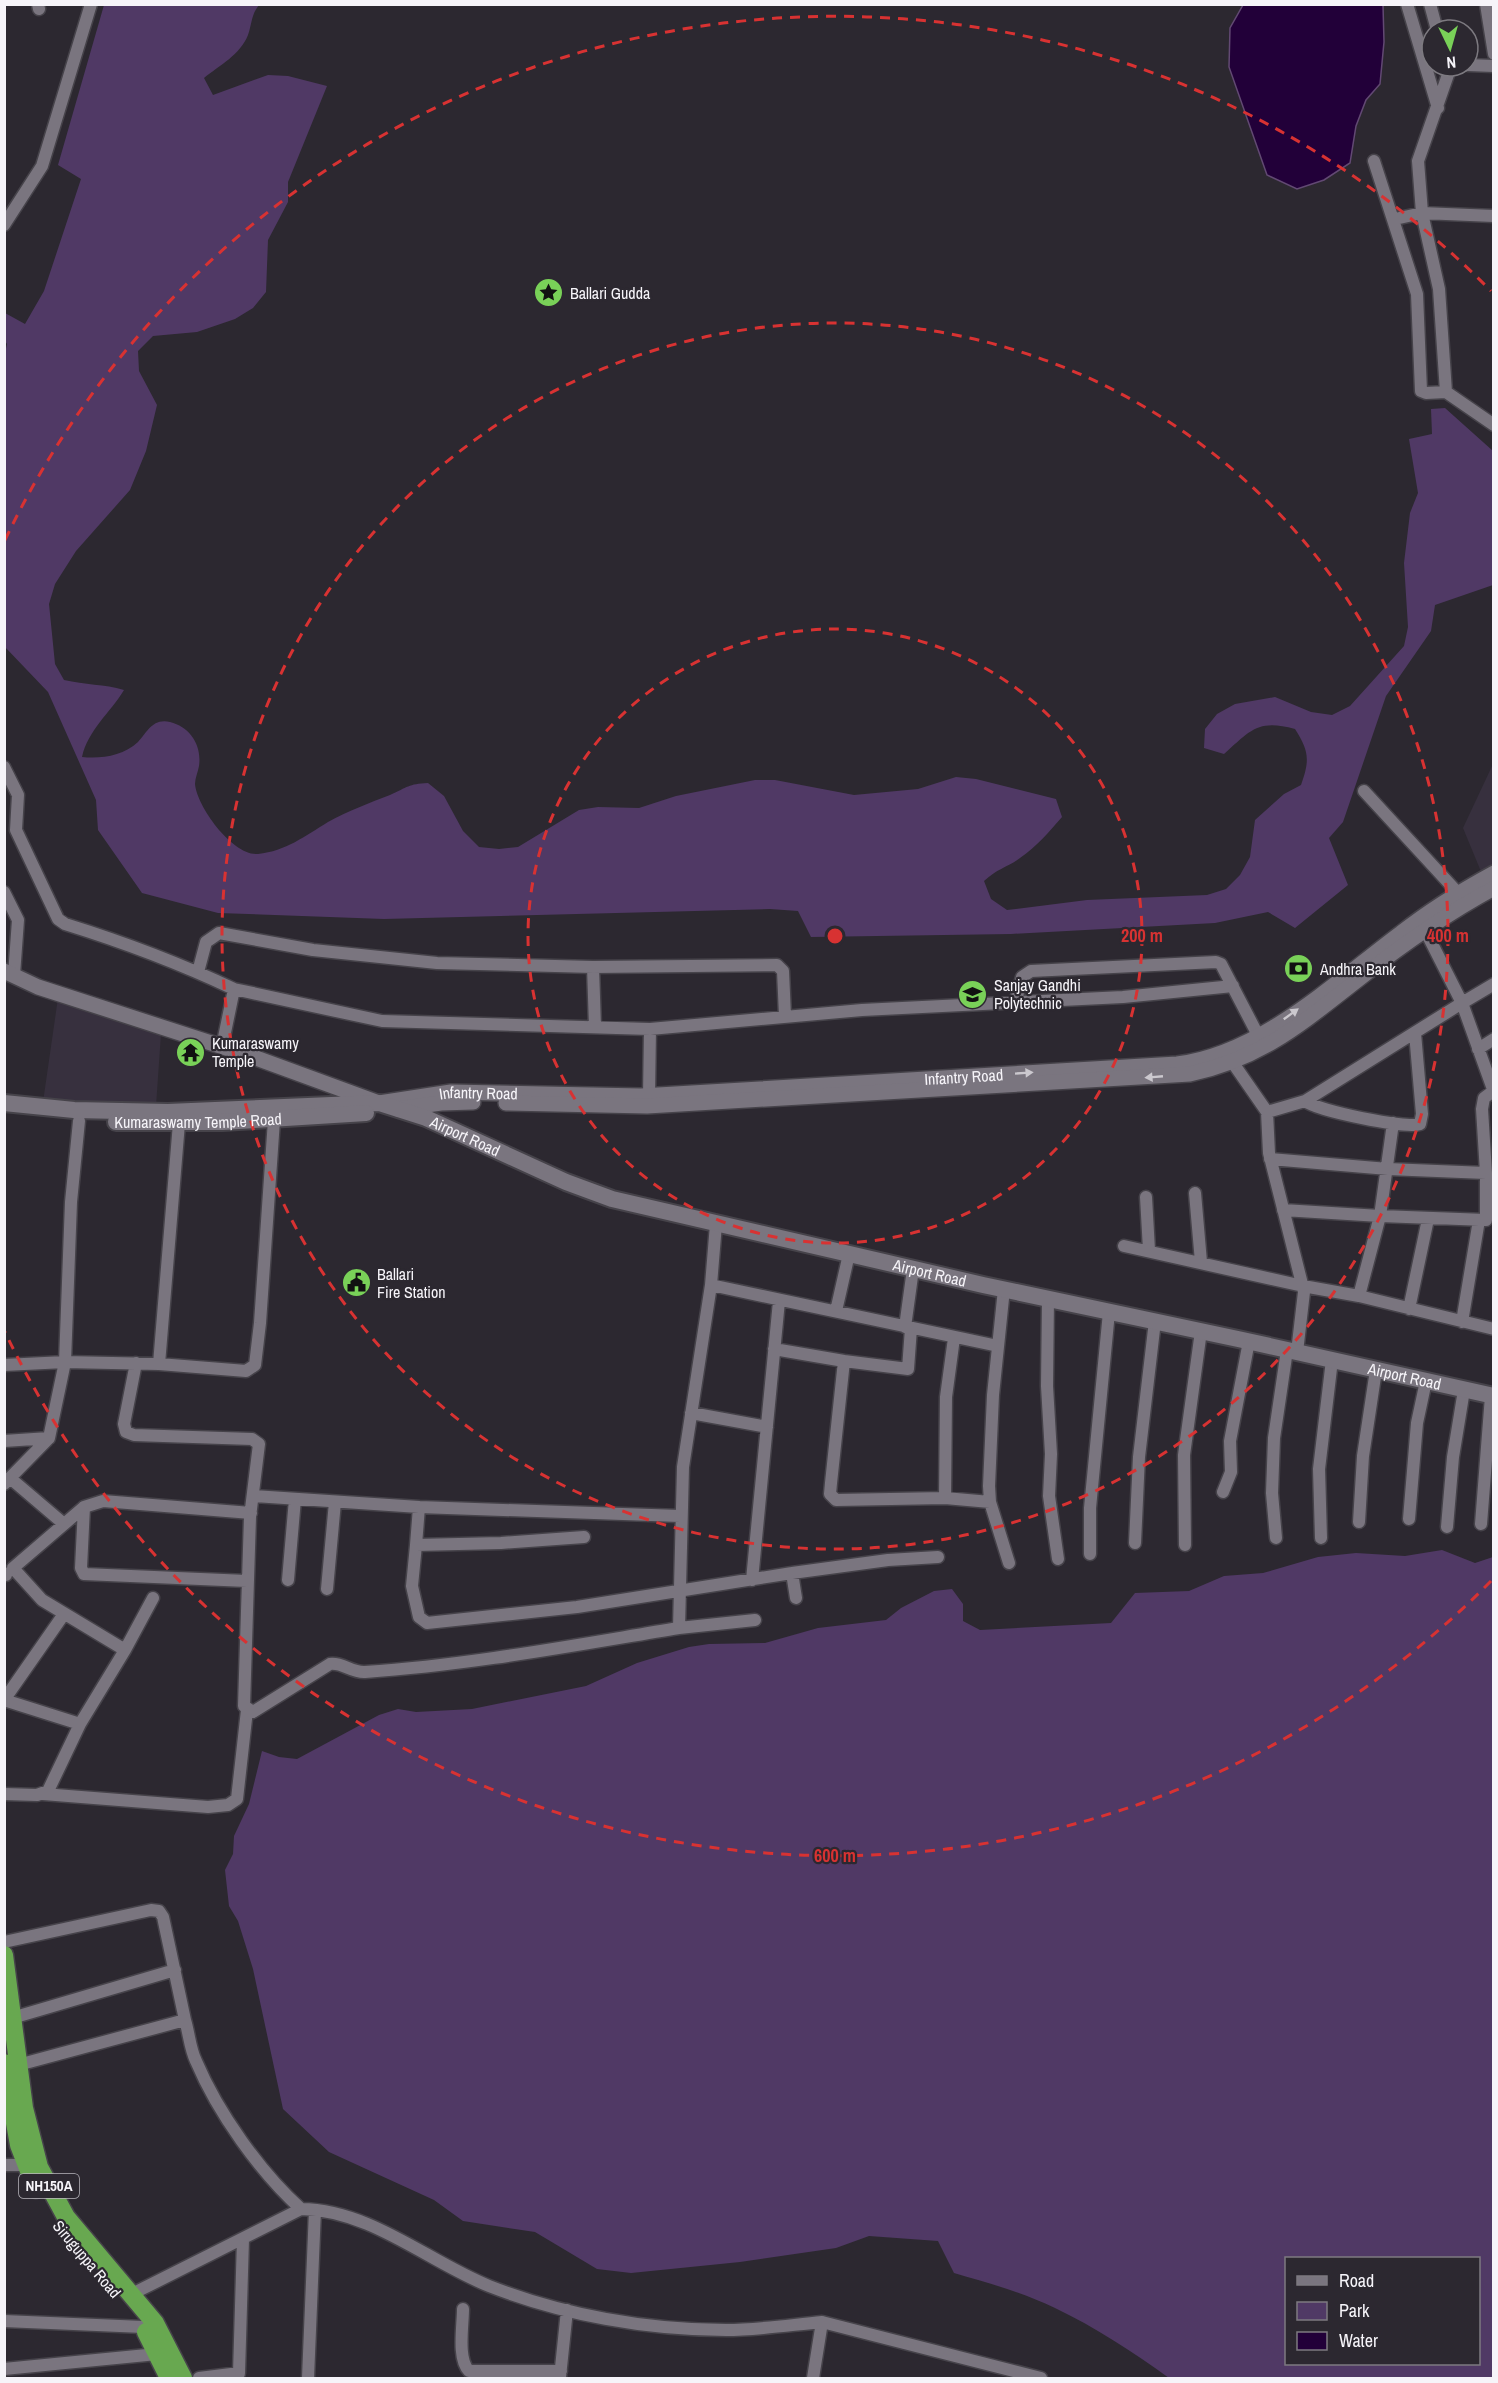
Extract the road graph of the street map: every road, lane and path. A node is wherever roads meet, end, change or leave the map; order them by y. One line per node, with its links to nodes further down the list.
1 (91, 4): 12 (street)
2 (1407, 4): 7 (street)
3 (1486, 4): 4 (street)
4 (1492, 34): 5 (street)
5 (1494, 54)
6 (1447, 78): 7 (street)
7 (1438, 109): 9 (street)
8 (1374, 161): 11 (street)
9 (1422, 213): 10 (street); 11 (street); 13 (street)
10 (1494, 216)
11 (1395, 219): 13 (street)
12 (4, 225)
13 (1446, 392): 14 (street)
14 (1494, 425)
15 (4, 767): 23 (street)
16 (1364, 791): 20 (street)
17 (1494, 873): 20 (street, Infantry Road)
18 (1494, 888): 21 (street, Infantry Road)
19 (5, 893): 24 (street)
20 (1458, 893): 21 (street, Infantry Road)
21 (1422, 925): 29 (street); 35 (street, Infantry Road)
22 (593, 967): 23 (street); 30 (street); 31 (street)
23 (198, 972): 27 (street)
24 (9, 973): 36 (street)
25 (1494, 984): 29 (street)
26 (1233, 986): 28 (street); 28 (street); 35 (street)
27 (234, 989): 31 (street); 36 (street)
28 (1016, 1000): 30 (street)
29 (1462, 1002): 33 (street); 37 (street)
30 (785, 1016): 32 (street)
31 (595, 1027): 32 (street)
32 (650, 1029): 40 (street)
33 (1415, 1033): 41 (street); 49 (street)
34 (1494, 1039): 37 (street)
35 (1261, 1042): 38 (street, Infantry Road); 40 (street, Infantry Road, one-way to 35)
36 (222, 1047): 43 (street)
37 (1478, 1049): 39 (street)
38 (1233, 1063): 43 (street, Infantry Road, one-way to 43); 44 (street)
39 (1493, 1092): 52 (street)
40 (649, 1096): 43 (street, Infantry Road)
41 (1305, 1101): 44 (street); 49 (street)
42 (4, 1103): 43 (main road, Kumaraswamy Temple Road)
43 (390, 1107): 46 (main road, Kumaraswamy Temple Road); 59 (main road, Airport Road)
44 (1267, 1112): 50 (street)
45 (4, 1115): 47 (main road, Kumaraswamy Temple Road)
46 (274, 1120): 48 (main road, Kumaraswamy Temple Road); 88 (street)
47 (79, 1121): 48 (main road, Kumaraswamy Temple Road); 86 (street)
48 (179, 1123): 88 (street)
49 (1393, 1123): 51 (street)
50 (1270, 1159): 51 (street); 55 (street)
51 (1388, 1169): 52 (street); 56 (street)
52 (1486, 1173): 58 (street)
53 (1195, 1193): 63 (street)
54 (1146, 1197): 61 (street)
55 (1283, 1210): 56 (street); 66 (street)
56 (1380, 1216): 57 (street); 68 (street)
57 (1428, 1219): 58 (street); 71 (street)
58 (1486, 1220): 75 (street)
59 (716, 1224): 62 (main road, Airport Road); 65 (street)
60 (1124, 1246): 61 (street)
61 (1149, 1250): 63 (street)
62 (849, 1254): 64 (main road, Airport Road); 72 (street)
63 (1201, 1262): 66 (street)
64 (913, 1269): 67 (main road, Airport Road); 76 (street)
65 (711, 1285): 70 (street); 94 (street)
66 (1303, 1286): 68 (street); 83 (street)
67 (1004, 1290): 69 (main road, Airport Road); 81 (street)
68 (1359, 1296): 71 (street)
69 (1048, 1298): 73 (main road, Airport Road); 122 (street)
70 (779, 1301): 72 (street); 82 (street)
71 (1409, 1309): 75 (street)
72 (836, 1311): 76 (street)
73 (1109, 1312): 74 (main road, Airport Road); 120 (street)
74 (1155, 1321): 78 (main road, Airport Road); 117 (street)
75 (1462, 1322): 77 (street)
76 (908, 1328): 79 (street); 85 (street)
77 (1494, 1329)
78 (1201, 1331): 80 (main road, Airport Road); 119 (street)
79 (954, 1338): 81 (street); 101 (street)
80 (1249, 1341): 83 (main road, Airport Road); 99 (street)
81 (998, 1346): 104 (street)
82 (774, 1349): 85 (street); 95 (street)
83 (1292, 1351): 84 (main road, Airport Road); 115 (street)
84 (1332, 1360): 90 (main road, Airport Road); 116 (street)
85 (844, 1361): 101 (street)
86 (65, 1362): 87 (street); 89 (street); 96 (street)
87 (136, 1363): 88 (street); 100 (street)
88 (159, 1364)
89 (4, 1365)
90 (1376, 1370): 91 (main road, Airport Road); 110 (street)
91 (1426, 1381): 92 (main road, Airport Road); 109 (street)
92 (1464, 1390): 93 (main road, Airport Road); 113 (street)
93 (1492, 1396): 112 (street)
94 (691, 1413): 95 (street); 108 (street)
95 (767, 1427): 127 (street)
96 (49, 1438): 97 (street); 98 (street)
97 (4, 1441)
98 (8, 1481): 111 (street)
99 (1223, 1492)
100 (253, 1496): 102 (street); 107 (street)
101 (945, 1498): 104 (street)
102 (295, 1499): 103 (street); 126 (street)
103 (335, 1502): 106 (street); 129 (street)
104 (990, 1502): 123 (street)
105 (84, 1507): 107 (street); 111 (street); 128 (street)
106 (419, 1507): 108 (street); 118 (street)
107 (251, 1513): 128 (street)
108 (680, 1516): 130 (street)
109 (1408, 1519)
110 (1359, 1522)
111 (64, 1524): 124 (street)
112 (1480, 1524)
113 (1447, 1527)
114 (584, 1537): 118 (street)
115 (1276, 1538)
116 (1321, 1538)
117 (1135, 1543)
118 (416, 1545): 130 (street)
119 (1185, 1545)
120 (1090, 1554)
121 (938, 1557): 125 (street)
122 (1058, 1559)
123 (1009, 1563)
124 (7, 1573): 133 (street)
125 (792, 1573): 127 (street); 132 (street)
126 (288, 1580)
127 (752, 1580): 130 (street)
128 (247, 1581): 138 (street)
129 (327, 1589)
130 (680, 1590): 135 (street)
131 (153, 1598): 136 (street)
132 (796, 1598)
133 (64, 1614): 136 (street); 137 (street)
134 (755, 1620): 135 (street)
135 (679, 1628): 138 (street)
136 (126, 1650): 139 (street)
137 (4, 1700): 139 (street)
138 (247, 1710): 141 (street)
139 (80, 1724): 141 (street)
140 (4, 1794): 141 (street)
141 (43, 1794)
142 (4, 1942): 144 (street)
143 (4, 1955): 145 (highway, NH150A)
144 (175, 1970): 145 (street); 146 (street)
145 (12, 2018): 147 (highway, NH150A)
146 (185, 2020): 147 (street); 151 (street)
147 (11, 2064): 148 (highway, Siruguppa Road / NH150A); 150 (highway, NH150A)
148 (8, 2103): 150 (highway, Siruguppa Road / NH150A)
149 (4, 2165): 150 (street)
150 (32, 2165): 154 (highway, NH150A); 159 (highway, Siruguppa Road / NH150A)
151 (301, 2210): 152 (street); 153 (street)
152 (315, 2210): 156 (street); 167 (street)
153 (243, 2239): 154 (street); 163 (street)
154 (132, 2294): 165 (highway, NH150A)
155 (463, 2309): 162 (street)
156 (567, 2310): 158 (street); 162 (street)
157 (4, 2321): 159 (street)
158 (822, 2322): 168 (street); 169 (street)
159 (143, 2327): 160 (highway, Siruguppa Road / NH150A)
160 (157, 2354): 161 (street); 164 (highway, Siruguppa Road / NH150A)
161 (4, 2369)
162 (560, 2375)
163 (240, 2376): 166 (street)
164 (169, 2379)
165 (183, 2379)
166 (199, 2379)
167 (308, 2379)
168 (813, 2379)
169 (1041, 2379)

